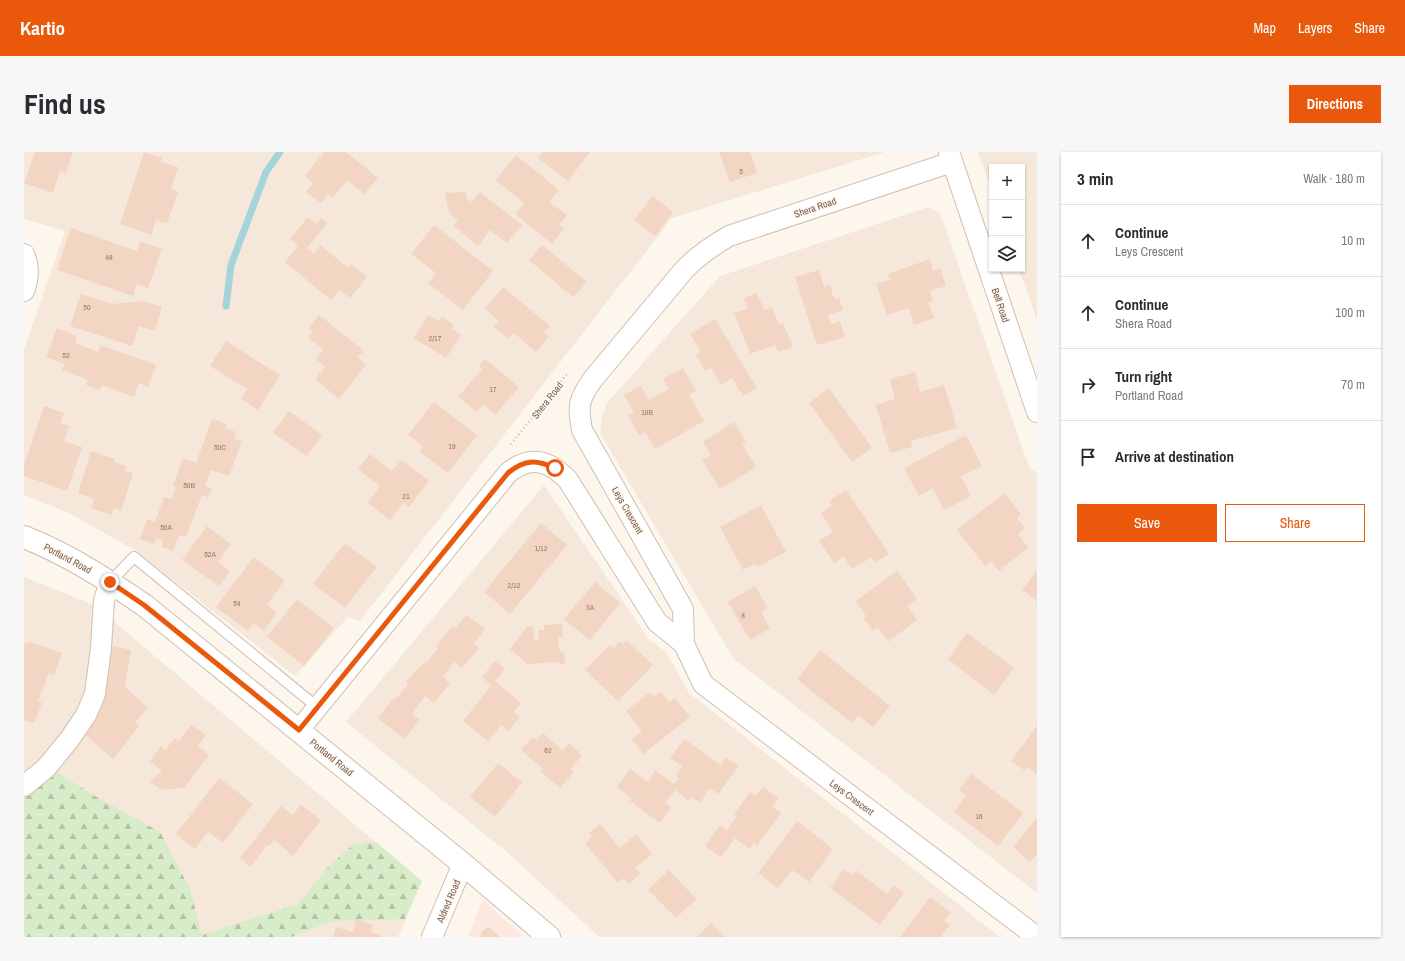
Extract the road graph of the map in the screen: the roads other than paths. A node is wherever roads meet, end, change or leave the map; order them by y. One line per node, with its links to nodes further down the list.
1 (951, 157): 4 (street, Shera Road); 5 (street, Bell Road)
2 (24, 254): 3 (street)
3 (24, 291)
4 (593, 379): 8 (street, Leys Crescent)
5 (1037, 412)
6 (24, 537): 7 (street, Portland Road)
7 (110, 582): 9 (lane); 10 (street, Portland Road); 11 (street)
8 (684, 644): 9 (street, Leys Crescent); 15 (street, Leys Crescent)
9 (317, 707): 10 (street)
10 (299, 730): 12 (street, Portland Road)
11 (24, 786)
12 (463, 864): 13 (street, Aldred Road); 14 (street, Portland Road)
13 (432, 937)
14 (549, 937)
15 (1037, 937)

